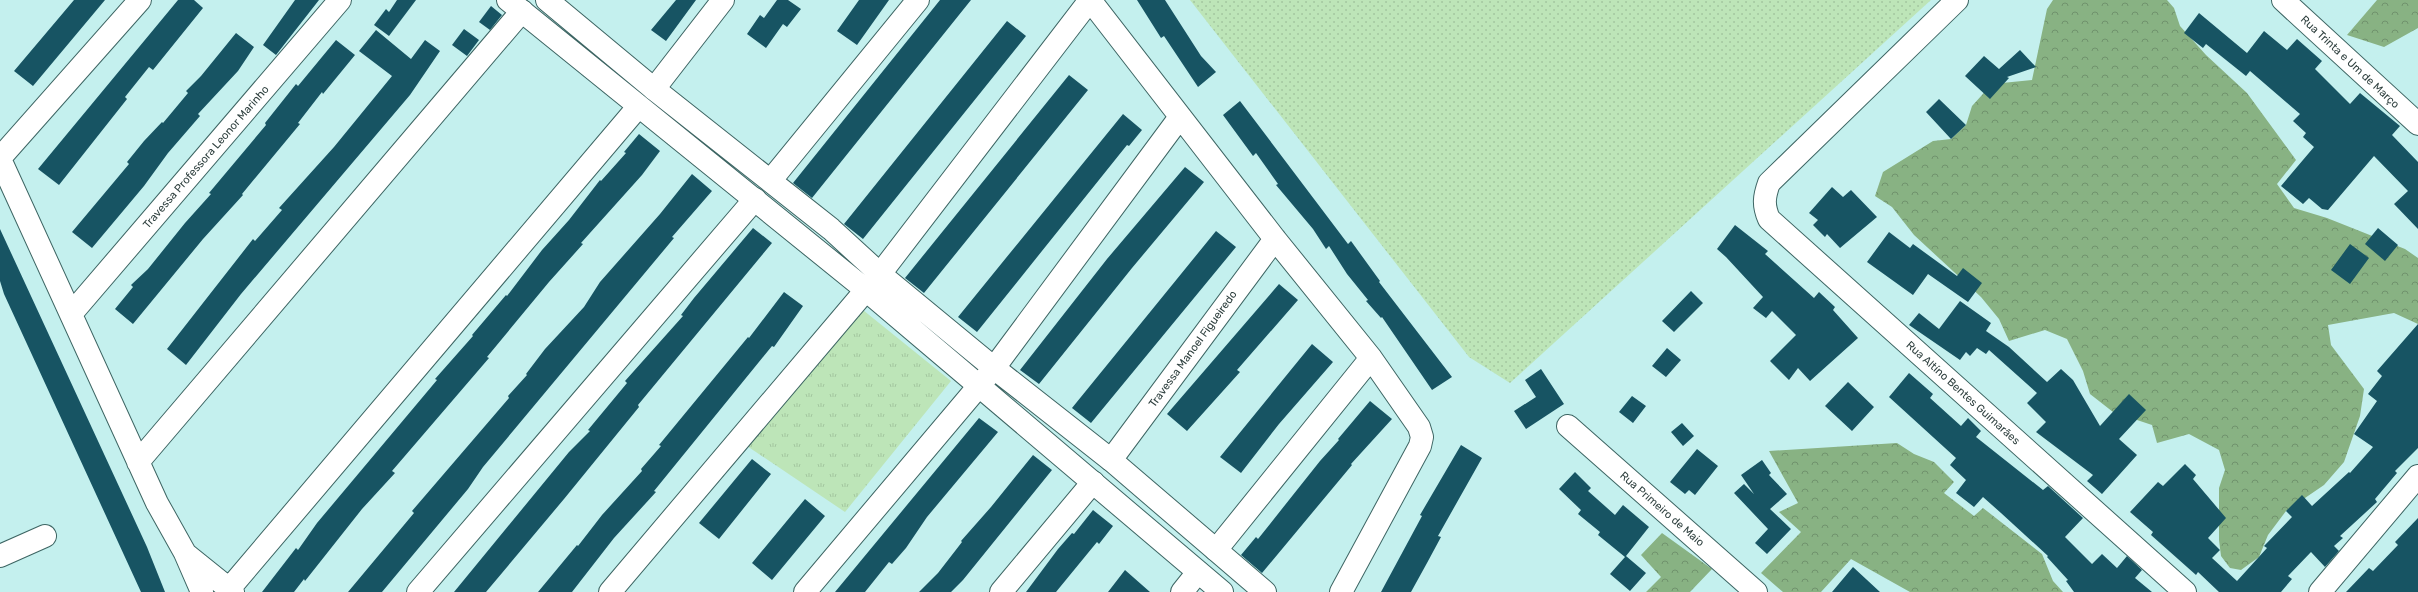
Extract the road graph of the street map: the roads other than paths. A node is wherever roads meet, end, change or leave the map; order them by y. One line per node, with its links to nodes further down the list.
1 (140, 0): 14 (street)
2 (340, 0): 20 (street, Travessa Professora Leonor Marinho)
3 (548, 0): 10 (street)
4 (723, 0): 10 (street)
5 (918, 0): 15 (street)
6 (1090, 0): 12 (street); 18 (street)
7 (1957, 0): 45 (street, Rua Altíno Bentes Guimarães)
8 (2283, 0): 13 (street, Rua Trinta e Um de Março)
9 (515, 6): 11 (street); 26 (street)
10 (654, 89): 15 (street)
11 (638, 107): 16 (street); 34 (street)
12 (1180, 117): 17 (street); 22 (street)
13 (2418, 124)
14 (0, 158): 20 (street)
15 (771, 180): 18 (street)
16 (755, 199): 19 (street); 36 (street)
17 (1274, 238): 21 (street); 25 (street, Travessa Manoel Figueiredo)
18 (880, 274): 22 (street)
19 (866, 290): 23 (street); 37 (street)
20 (71, 314): 26 (street)
21 (1371, 358): 30 (street); 43 (street)
22 (994, 368): 23 (street); 25 (street)
23 (980, 385): 28 (street); 38 (street)
24 (1568, 426): 44 (street, Rua Primeiro de Maio)
25 (1111, 460): 30 (street)
26 (138, 462): 31 (street)
27 (2418, 476): 46 (street)
28 (1093, 482): 33 (street); 39 (street)
29 (45, 536): 32 (street)
30 (1216, 550): 42 (street)
31 (185, 553): 34 (street); 35 (street)
32 (0, 556)
33 (1198, 572): 40 (street); 41 (street)
34 (231, 590)
35 (202, 592)
36 (418, 592)
37 (610, 592)
38 (805, 592)
39 (1001, 592)
40 (1182, 592)
41 (1222, 592)
42 (1265, 592)
43 (1341, 592)
44 (1756, 592)
45 (2185, 592)
46 (2320, 592)

